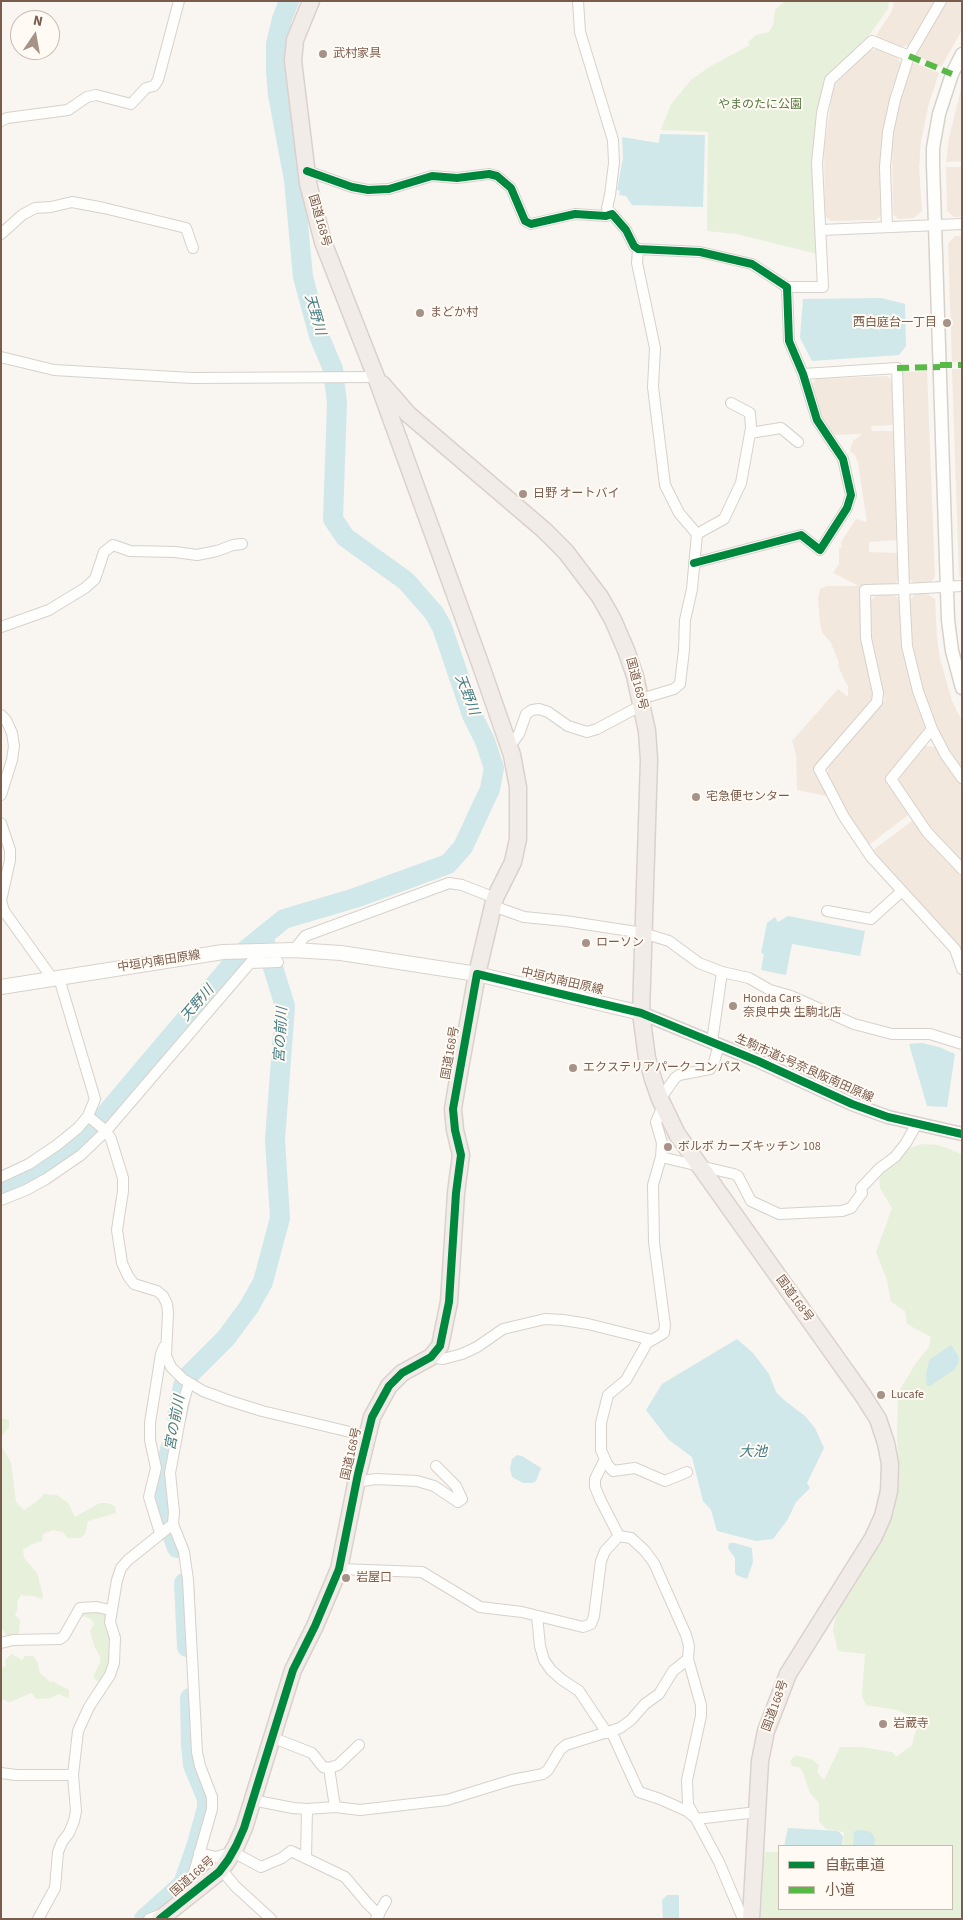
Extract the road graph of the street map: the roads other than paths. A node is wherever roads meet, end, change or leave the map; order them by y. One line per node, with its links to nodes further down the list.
1 (179, 1): 7 (street)
2 (311, 1): 8 (highway, 国道168号)
3 (578, 1): 9 (street)
4 (941, 1): 6 (street)
5 (962, 54): 11 (street)
6 (909, 56): 12 (street); 13 (street)
7 (1, 121)
8 (307, 171): 9 (street); 20 (highway, 国道168号)
9 (612, 214): 16 (street)
10 (962, 224): 11 (street)
11 (934, 225): 12 (street); 28 (street)
12 (887, 227): 13 (street)
13 (821, 230): 17 (street)
14 (1, 234): 15 (street)
15 (193, 248)
16 (638, 249): 17 (street); 24 (street)
17 (787, 288): 19 (street)
18 (1, 357): 20 (street)
19 (802, 374): 26 (street); 29 (street)
20 (375, 377): 32 (highway, 国道168号); 35 (highway, 国道168号)
21 (731, 403): 22 (street)
22 (750, 433): 23 (street); 24 (street)
23 (798, 442)
24 (697, 534): 26 (street)
25 (242, 544): 30 (street)
26 (694, 563): 32 (street)
27 (962, 586): 28 (street)
28 (947, 587): 29 (street); 31 (street)
29 (904, 589): 34 (street); 41 (street)
30 (1, 627)
31 (962, 688)
32 (641, 702): 35 (street); 44 (highway, 国道168号)
33 (1, 714): 37 (street)
34 (932, 729): 36 (street); 39 (street)
35 (509, 747): 42 (highway, 国道168号)
36 (962, 778)
37 (1, 795)
38 (1, 823): 40 (street)
39 (962, 869)
40 (3, 885): 50 (street)
41 (902, 892): 43 (street); 47 (street)
42 (494, 902): 44 (street); 45 (street); 49 (highway, 国道168号)
43 (827, 911)
44 (643, 933): 48 (street); 52 (highway, 国道168号)
45 (294, 950): 46 (main road, 中垣内南田原線); 49 (main road, 中垣内南田原線)
46 (275, 956): 50 (main road, 中垣内南田原線); 58 (street)
47 (962, 969)
48 (722, 972): 53 (street); 54 (street)
49 (477, 974): 52 (main road, 中垣内南田原線); 66 (highway, 国道168号)
50 (56, 978): 51 (main road, 中垣内南田原線); 56 (street)
51 (1, 987)
52 (641, 1013): 53 (street, 生駒市道5号奈良阪南田原線); 55 (highway, 国道168号)
53 (715, 1043): 55 (street); 57 (street, 生駒市道5号奈良阪南田原線)
54 (962, 1044)
55 (662, 1103): 60 (street); 61 (highway, 国道168号)
56 (88, 1116): 58 (street); 62 (street)
57 (916, 1124): 59 (street, 生駒市道5号奈良阪南田原線); 61 (street)
58 (106, 1131): 63 (street); 65 (street)
59 (962, 1134)
60 (661, 1157): 61 (street); 64 (street)
61 (698, 1164): 90 (highway, 国道168号)
62 (1, 1177)
63 (1, 1200)
64 (652, 1340): 66 (street); 69 (street)
65 (165, 1345): 67 (street); 74 (street)
66 (431, 1357): 68 (highway, 国道168号)
67 (186, 1381): 68 (street); 73 (street)
68 (367, 1436): 72 (highway, 国道168号)
69 (605, 1460): 71 (street); 75 (street)
70 (436, 1466): 72 (street)
71 (687, 1472)
72 (356, 1482): 76 (highway, 国道168号)
73 (173, 1524): 74 (street); 93 (street)
74 (160, 1533): 77 (street)
75 (618, 1536): 78 (street); 80 (street)
76 (339, 1569): 78 (street); 82 (highway, 国道168号)
77 (110, 1610): 79 (street); 86 (street)
78 (537, 1616): 81 (street)
79 (1, 1643)
80 (688, 1659): 81 (street); 91 (street)
81 (609, 1732): 88 (street); 91 (street)
82 (271, 1737): 84 (street); 87 (highway, 国道168号)
83 (359, 1745): 84 (street)
84 (329, 1768): 88 (street)
85 (1, 1773): 86 (street)
86 (73, 1775): 100 (street)
87 (252, 1800): 89 (street); 92 (highway, 国道168号)
88 (335, 1807): 89 (street)
89 (307, 1809): 94 (street)
90 (757, 1812): 91 (street); 104 (highway, 国道168号)
91 (695, 1818): 103 (street)
92 (232, 1852): 93 (street); 94 (street); 95 (highway, 国道168号)
93 (199, 1853): 96 (street)
94 (306, 1858): 99 (street)
95 (221, 1869): 96 (highway, 国道168号); 102 (street)
96 (186, 1900): 98 (highway, 国道168号)
97 (386, 1901): 99 (street)
98 (165, 1915): 101 (street)
99 (378, 1917)
100 (38, 1919)
101 (149, 1919)
102 (271, 1919)
103 (743, 1919)
104 (750, 1919)

